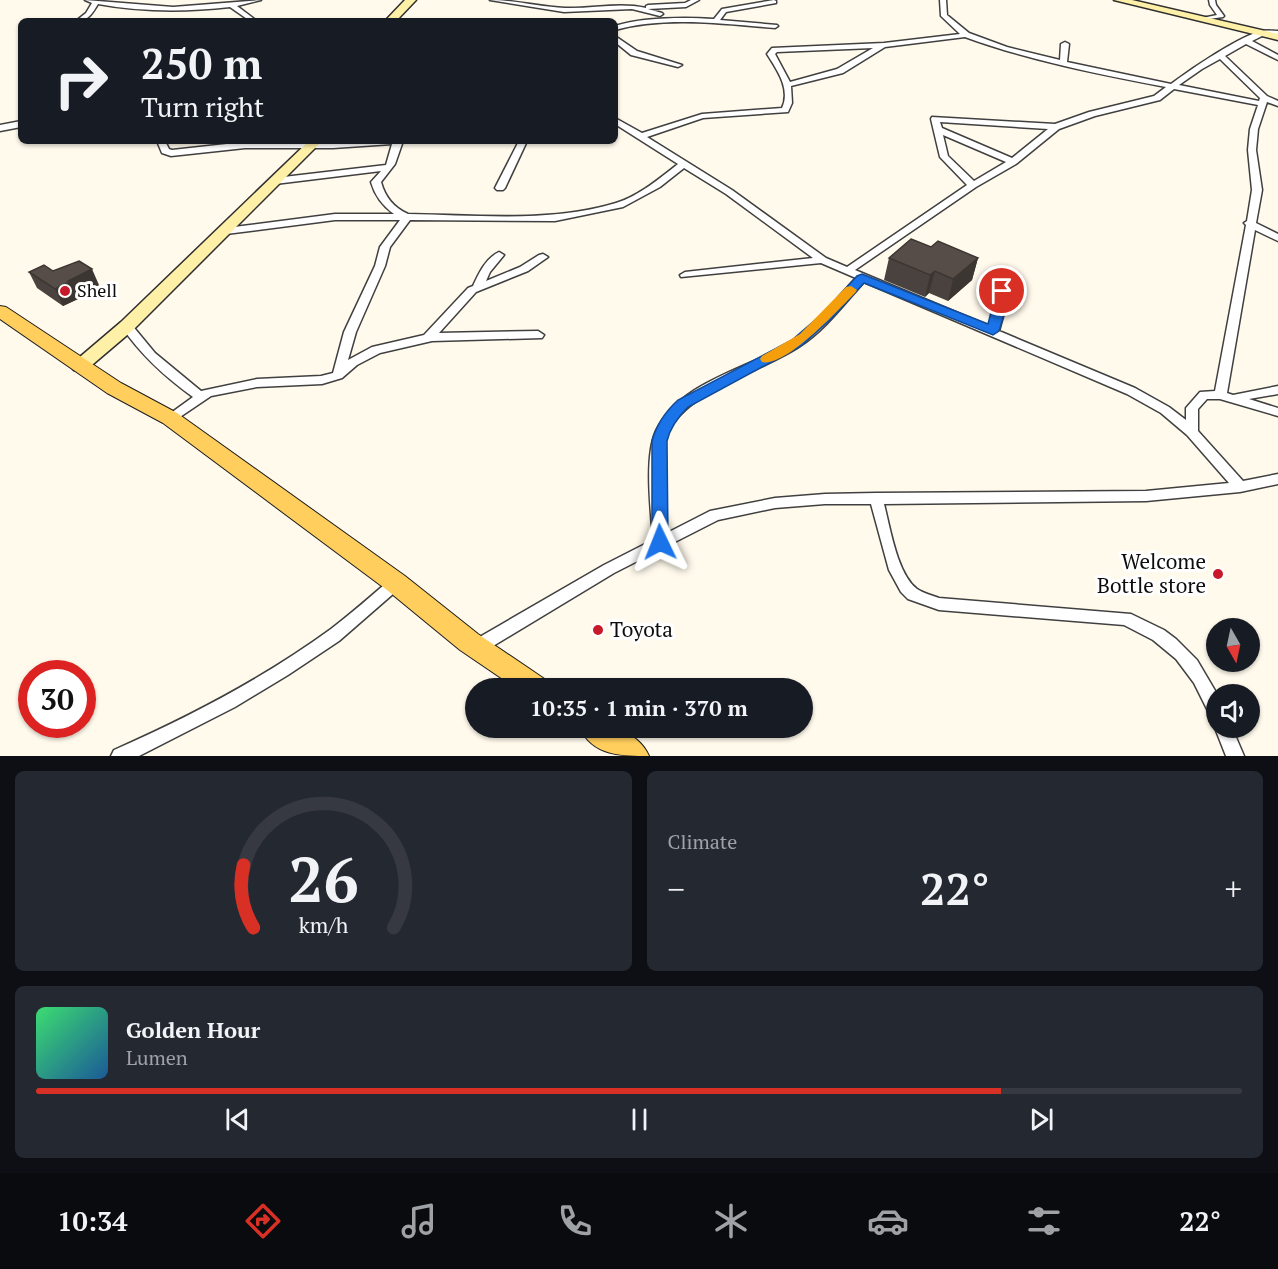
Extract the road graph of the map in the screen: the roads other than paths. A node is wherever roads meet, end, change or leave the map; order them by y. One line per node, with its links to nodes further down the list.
1 (189, 0): 15 (street)
2 (258, 0): 12 (street)
3 (411, 0): 19 (street)
4 (493, 0): 16 (street)
5 (696, 0): 13 (street)
6 (943, 0): 27 (street)
7 (1119, 0): 11 (street)
8 (1212, 0): 22 (street)
9 (92, 1): 15 (street); 17 (street)
10 (774, 2): 23 (street)
11 (1146, 3): 22 (street)
12 (232, 5): 15 (street); 18 (street)
13 (668, 6): 14 (street); 21 (street)
14 (632, 7): 16 (street); 21 (street)
15 (186, 8)
16 (564, 10): 20 (street)
17 (84, 18)
18 (248, 18)
19 (393, 18)
20 (566, 18)
21 (660, 18): 23 (street); 25 (street)
22 (1204, 19): 26 (street)
23 (716, 21): 24 (street)
24 (774, 26)
25 (618, 27)
26 (1263, 33): 28 (street); 30 (street)
27 (966, 35): 32 (street); 35 (street)
28 (1278, 35)
29 (618, 40): 36 (street)
30 (1246, 41): 33 (street); 34 (street)
31 (1065, 44): 35 (street)
32 (884, 45): 37 (street); 37 (street)
33 (1220, 55): 38 (street); 39 (street)
34 (1278, 58)
35 (1063, 63): 38 (street)
36 (678, 65)
37 (788, 85): 46 (street)
38 (1173, 87): 39 (street); 43 (street)
39 (1263, 101): 40 (street); 59 (street)
40 (1278, 105)
41 (618, 122): 46 (street)
42 (18, 125): 44 (street)
43 (1056, 127): 45 (street); 52 (street)
44 (0, 128)
45 (938, 129): 52 (street); 56 (street)
46 (641, 136): 53 (street)
47 (162, 144): 48 (street)
48 (280, 144)
49 (313, 144): 55 (street)
50 (397, 144): 54 (street)
51 (522, 144): 57 (street)
52 (1013, 162): 56 (street)
53 (685, 163): 58 (street); 64 (street)
54 (389, 167): 55 (street); 58 (street)
55 (275, 181): 60 (street)
56 (973, 185): 65 (street)
57 (500, 188)
58 (407, 218): 60 (street); 76 (street)
59 (1249, 223): 61 (street); 79 (street)
60 (226, 231): 71 (street)
61 (1278, 238)
62 (499, 255): 69 (street)
63 (543, 257): 69 (street)
64 (822, 260): 65 (street); 66 (street)
65 (847, 272): 67 (street)
66 (685, 275)
67 (862, 278): 72 (street); 86 (street)
68 (999, 282): 72 (street)
69 (478, 286): 74 (street)
70 (0, 311): 75 (main road)
71 (127, 326): 75 (street); 78 (street)
72 (993, 331): 82 (street)
73 (538, 335): 74 (street)
74 (428, 338): 76 (street)
75 (80, 366): 81 (main road)
76 (338, 375): 78 (street)
77 (1278, 390): 79 (street)
78 (200, 396): 81 (street)
79 (1226, 397): 80 (street); 82 (street)
80 (1278, 411)
81 (170, 418): 87 (main road)
82 (1192, 432): 84 (street)
83 (1278, 479): 84 (street)
84 (1240, 487): 85 (street)
85 (876, 498): 86 (street); 90 (street)
86 (660, 542): 88 (street)
87 (396, 583): 88 (main road); 93 (street)
88 (477, 647): 89 (main road)
89 (522, 678)
90 (1206, 688)
91 (609, 738): 94 (main road)
92 (1228, 738): 95 (street)
93 (120, 756)
94 (635, 756)
95 (1235, 756)

